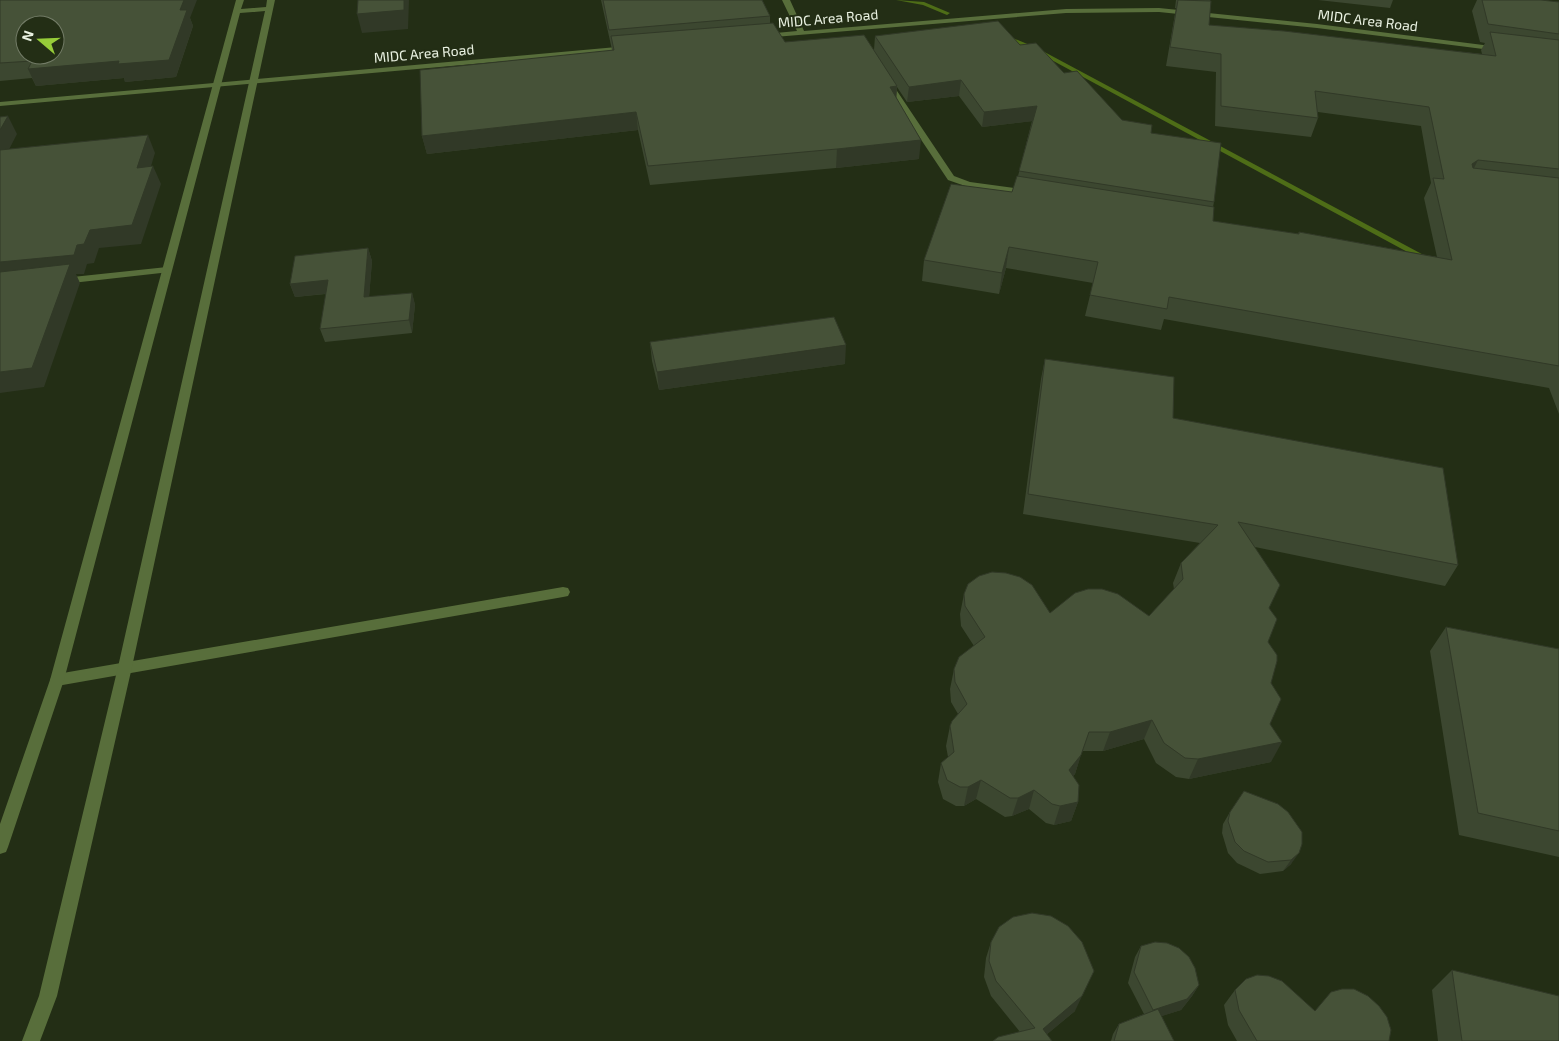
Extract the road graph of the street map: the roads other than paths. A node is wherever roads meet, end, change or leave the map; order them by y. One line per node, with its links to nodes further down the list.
1 (786, 0): 4 (street)
2 (270, 4): 3 (street); 9 (street)
3 (238, 6): 10 (street)
4 (802, 33): 5 (street, MIDC Area Road); 7 (street, MIDC Area Road)
5 (753, 37)
6 (636, 47): 9 (street, MIDC Area Road)
7 (1511, 50)
8 (885, 79): 12 (street)
9 (254, 80): 10 (street, MIDC Area Road); 16 (street)
10 (218, 83): 11 (street, MIDC Area Road); 13 (street)
11 (0, 104)
12 (1036, 195)
13 (167, 270): 14 (street); 17 (street)
14 (49, 282)
15 (562, 592): 16 (street)
16 (125, 667): 17 (street); 19 (street)
17 (57, 680): 18 (street)
18 (0, 846)
19 (31, 1041)

